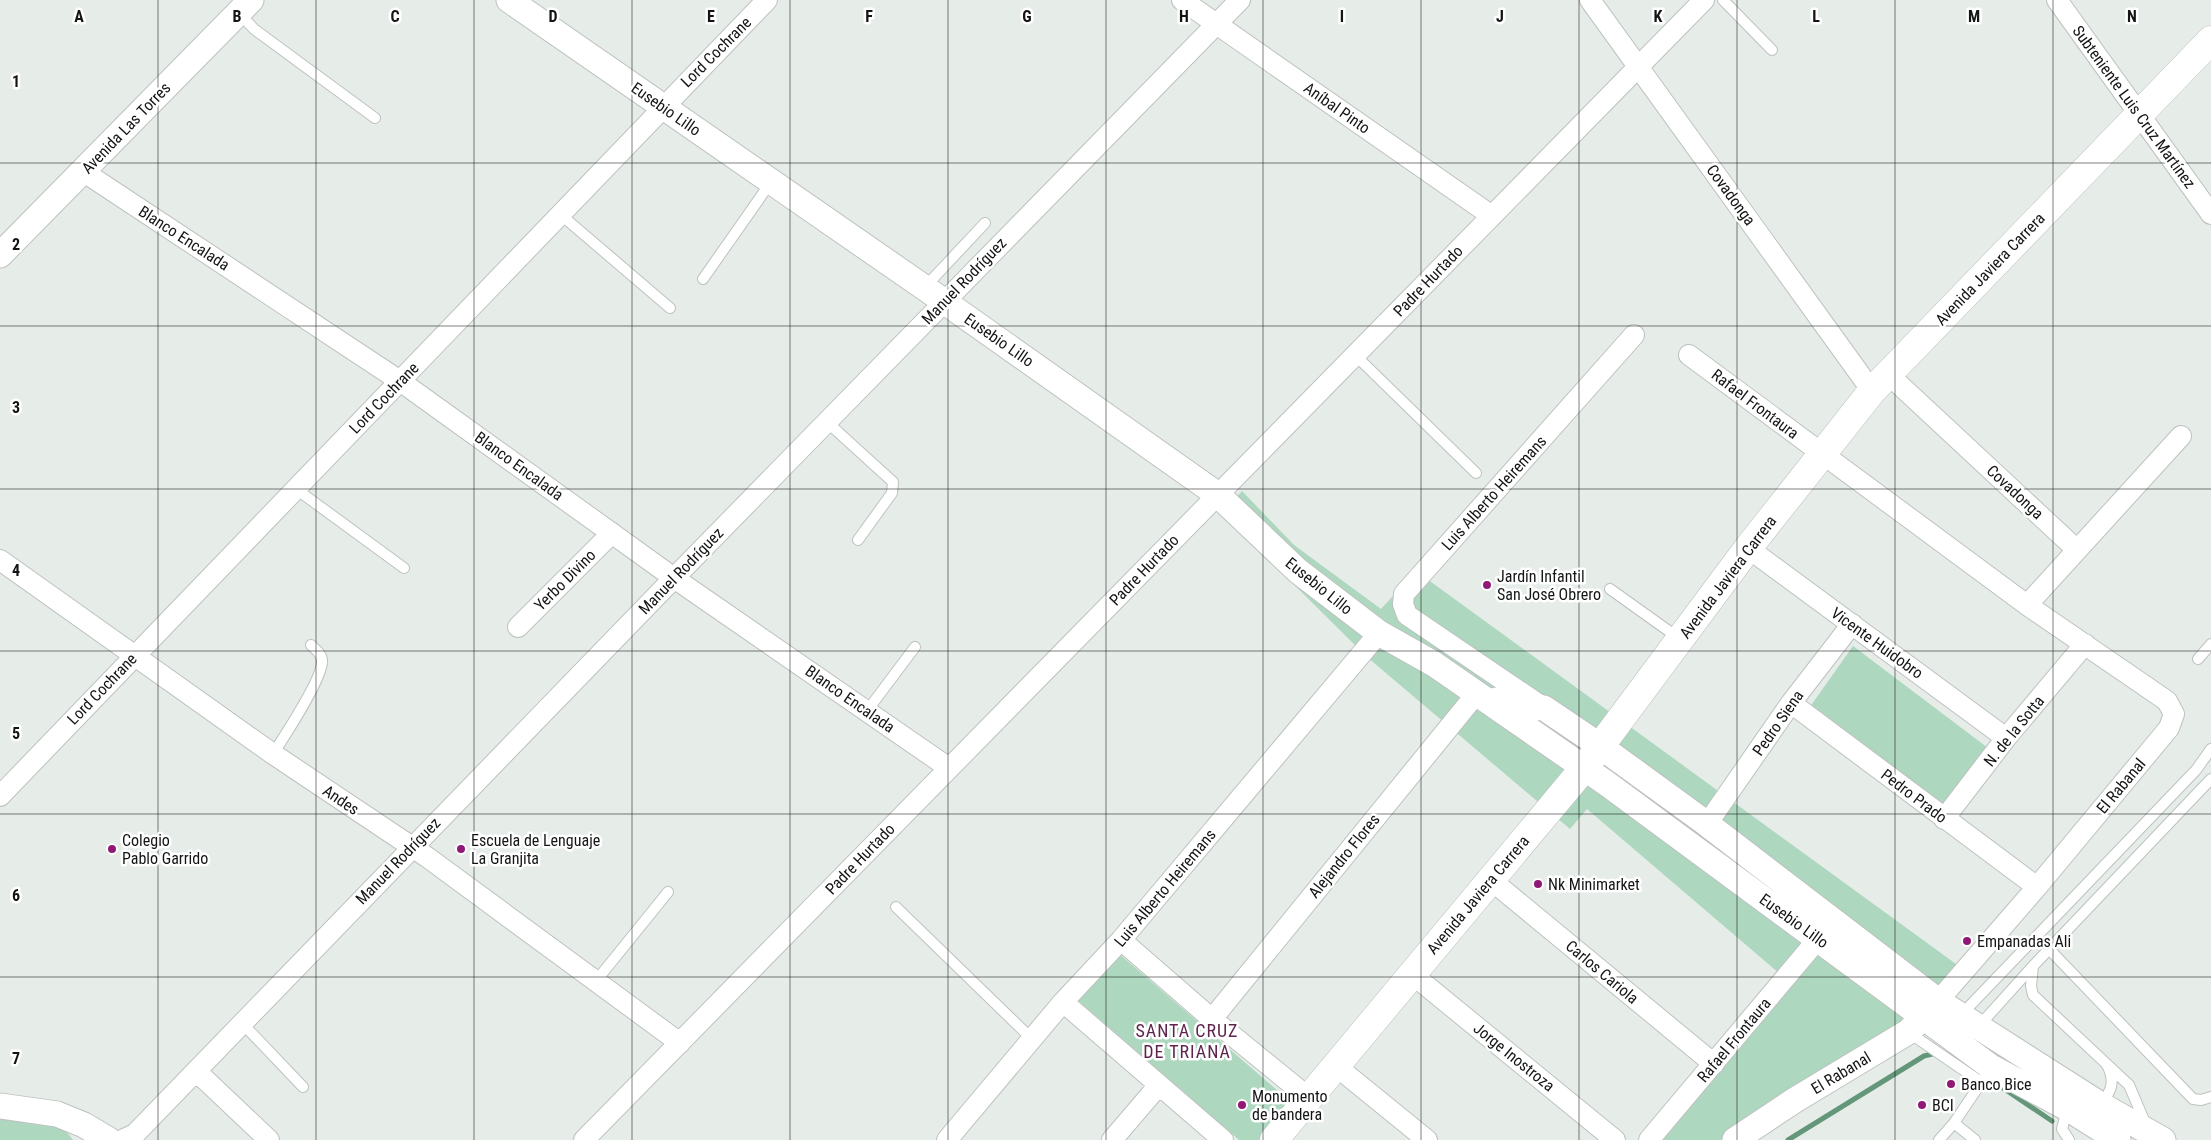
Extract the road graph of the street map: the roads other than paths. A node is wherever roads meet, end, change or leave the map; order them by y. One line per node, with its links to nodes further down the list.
1 (509, 0): 14 (street, Eusebio Lillo)
2 (768, 0): 14 (street, Lord Cochrane)
3 (1182, 0): 10 (street, Aníbal Pinto)
4 (1240, 0): 10 (street, Manuel Rodríguez)
5 (1590, 0): 13 (street, Covadonga)
6 (1704, 0): 13 (street, Padre Hurtado)
7 (1724, 0): 12 (lane)
8 (2057, 0): 15 (street, Subteniente Luis Cruz Martínez)
9 (245, 7): 16 (lane); 17 (street, Avenida Las Torres)
10 (1216, 24): 21 (street, Aníbal Pinto); 26 (street, Manuel Rodríguez)
11 (2211, 40): 15 (main road, Avenida Javiera Carrera)
12 (1772, 50)
13 (1638, 66): 21 (street, Padre Hurtado); 32 (street, Covadonga)
14 (662, 107): 18 (street, Eusebio Lillo); 19 (street, Lord Cochrane)
15 (2140, 116): 20 (street, Subteniente Luis Cruz Martínez); 32 (main road, Avenida Javiera Carrera)
16 (375, 118)
17 (84, 172): 23 (street, Avenida Las Torres); 31 (street, Blanco Encalada)
18 (771, 182): 24 (lane); 25 (street, Eusebio Lillo)
19 (560, 214): 27 (lane); 31 (street, Lord Cochrane)
20 (2211, 214)
21 (1492, 216): 30 (street, Padre Hurtado)
22 (985, 223): 25 (lane)
23 (0, 255)
24 (703, 279)
25 (924, 288): 26 (street, Eusebio Lillo)
26 (944, 302): 33 (street, Manuel Rodríguez); 38 (street, Eusebio Lillo)
27 (670, 308)
28 (1634, 335): 54 (street, Luis Alberto Heiremans)
29 (1689, 355): 35 (street, Rafael Frontaura)
30 (1355, 356): 36 (lane); 38 (street, Padre Hurtado)
31 (400, 381): 37 (street, Lord Cochrane); 39 (street, Blanco Encalada)
32 (1880, 383): 35 (main road, Avenida Javiera Carrera); 42 (street, Covadonga)
33 (827, 422): 40 (lane); 45 (street, Manuel Rodríguez)
34 (2181, 436): 42 (street)
35 (1821, 454): 41 (main road, Avenida Javiera Carrera); 47 (street, El Rabanal)
36 (1476, 473)
37 (296, 489): 44 (lane); 57 (street, Lord Cochrane)
38 (1218, 495): 50 (street, Eusebio Lillo); 68 (street, Padre Hurtado)
39 (612, 533): 45 (street, Blanco Encalada); 49 (street, Yerbo Divino)
40 (858, 540)
41 (1748, 548): 48 (street, Vicente Huidobro); 51 (main road, Avenida Javiera Carrera)
42 (2076, 549): 47 (street)
43 (0, 560): 57 (street, Andes)
44 (404, 568)
45 (674, 578): 63 (street, Blanco Encalada); 74 (street, Manuel Rodríguez)
46 (1610, 589): 51 (lane)
47 (2027, 605): 52 (street, El Rabanal)
48 (1852, 624): 61 (street, Pedro Siena); 64 (street, Vicente Huidobro)
49 (518, 627)
50 (1380, 633): 59 (street, Eusebio Lillo); 80 (street, Luis Alberto Heiremans)
51 (1681, 640): 65 (main road, Avenida Javiera Carrera)
52 (2085, 644): 64 (street, N. de la Sotta); 76 (street, El Rabanal)
53 (2211, 644): 58 (lane)
54 (1451, 645): 59 (street); 62 (street, Eusebio Lillo)
55 (311, 646): 67 (lane)
56 (915, 648): 63 (lane)
57 (134, 656): 67 (street, Andes); 71 (street, Lord Cochrane)
58 (2198, 659)
59 (1434, 664): 60 (street, Eusebio Lillo)
60 (1477, 693): 62 (street, Eusebio Lillo); 69 (street, Eusebio Lillo); 87 (street, Alejandro Flores)
61 (1791, 703): 72 (street, Pedro Prado); 73 (street, Pedro Siena)
62 (1544, 708): 65 (street, Eusebio Lillo)
63 (867, 711): 68 (street, Blanco Encalada)
64 (2006, 738): 72 (street, N. de la Sotta)
65 (1600, 745): 69 (main road, Avenida Javiera Carrera); 73 (street, Eusebio Lillo)
66 (2211, 749): 89 (lane)
67 (273, 754): 74 (street, Andes)
68 (949, 768): 91 (street, Padre Hurtado)
69 (1584, 768): 75 (main road, Avenida Javiera Carrera); 79 (street, Eusebio Lillo)
70 (2211, 779): 81 (lane)
71 (0, 796)
72 (1944, 819): 76 (street, Pedro Prado)
73 (1707, 824): 86 (street, Eusebio Lillo)
74 (411, 848): 84 (street, Andes); 88 (street, Manuel Rodríguez)
75 (1491, 880): 83 (main road, Avenida Javiera Carrera); 93 (street, Carlos Cariola)
76 (2037, 887): 86 (street, El Rabanal)
77 (668, 892): 84 (lane)
78 (896, 907): 90 (lane)
79 (1818, 939): 86 (street, Eusebio Lillo); 93 (street, Rafael Frontaura)
80 (1121, 940): 85 (street, Luis Alberto Heiremans); 87 (street)
81 (2049, 949): 82 (lane); 99 (lane)
82 (2033, 966): 89 (lane); 92 (lane)
83 (1412, 974): 94 (main road, Avenida Javiera Carrera); 105 (street, Jorge Inostroza)
84 (596, 981): 91 (street, Andes)
85 (1063, 1002): 90 (street, Luis Alberto Heiremans); 97 (street)
86 (1924, 1017): 89 (street, Eusebio Lillo); 96 (lane); 117 (street, El Rabanal)
87 (1212, 1019): 100 (street)
88 (242, 1023): 95 (street, Manuel Rodríguez); 98 (lane)
89 (1957, 1025): 96 (street, Eusebio Lillo); 101 (street, Eusebio Lillo)
90 (1033, 1040): 111 (street, Luis Alberto Heiremans)
91 (680, 1043): 110 (street, Padre Hurtado)
92 (2106, 1062): 101 (lane); 106 (lane)
93 (1714, 1064): 116 (street, Rafael Frontaura)
94 (1336, 1066): 100 (main road, Avenida Javiera Carrera); 115 (street)
95 (196, 1071): 108 (street, Manuel Rodríguez); 109 (street)
96 (1986, 1075): 103 (street, Eusebio Lillo); 104 (lane)
97 (1160, 1085): 112 (street); 113 (street)
98 (303, 1086)
99 (2211, 1097)
100 (1309, 1098): 114 (main road, Avenida Javiera Carrera)
101 (2101, 1105): 106 (street, Eusebio Lillo)
102 (0, 1106): 107 (street)
103 (2067, 1108): 120 (lane); 121 (street, Eusebio Lillo)
104 (1954, 1123): 118 (lane); 119 (lane)
105 (1604, 1136)
106 (2156, 1136)
107 (109, 1140)
108 (122, 1140)
109 (269, 1140)
110 (584, 1140)
111 (947, 1140)
112 (1112, 1140)
113 (1223, 1140)
114 (1274, 1140)
115 (1427, 1140)
116 (1649, 1140)
117 (1735, 1140)
118 (1939, 1140)
119 (1975, 1140)
120 (2069, 1140)
121 (2118, 1140)

